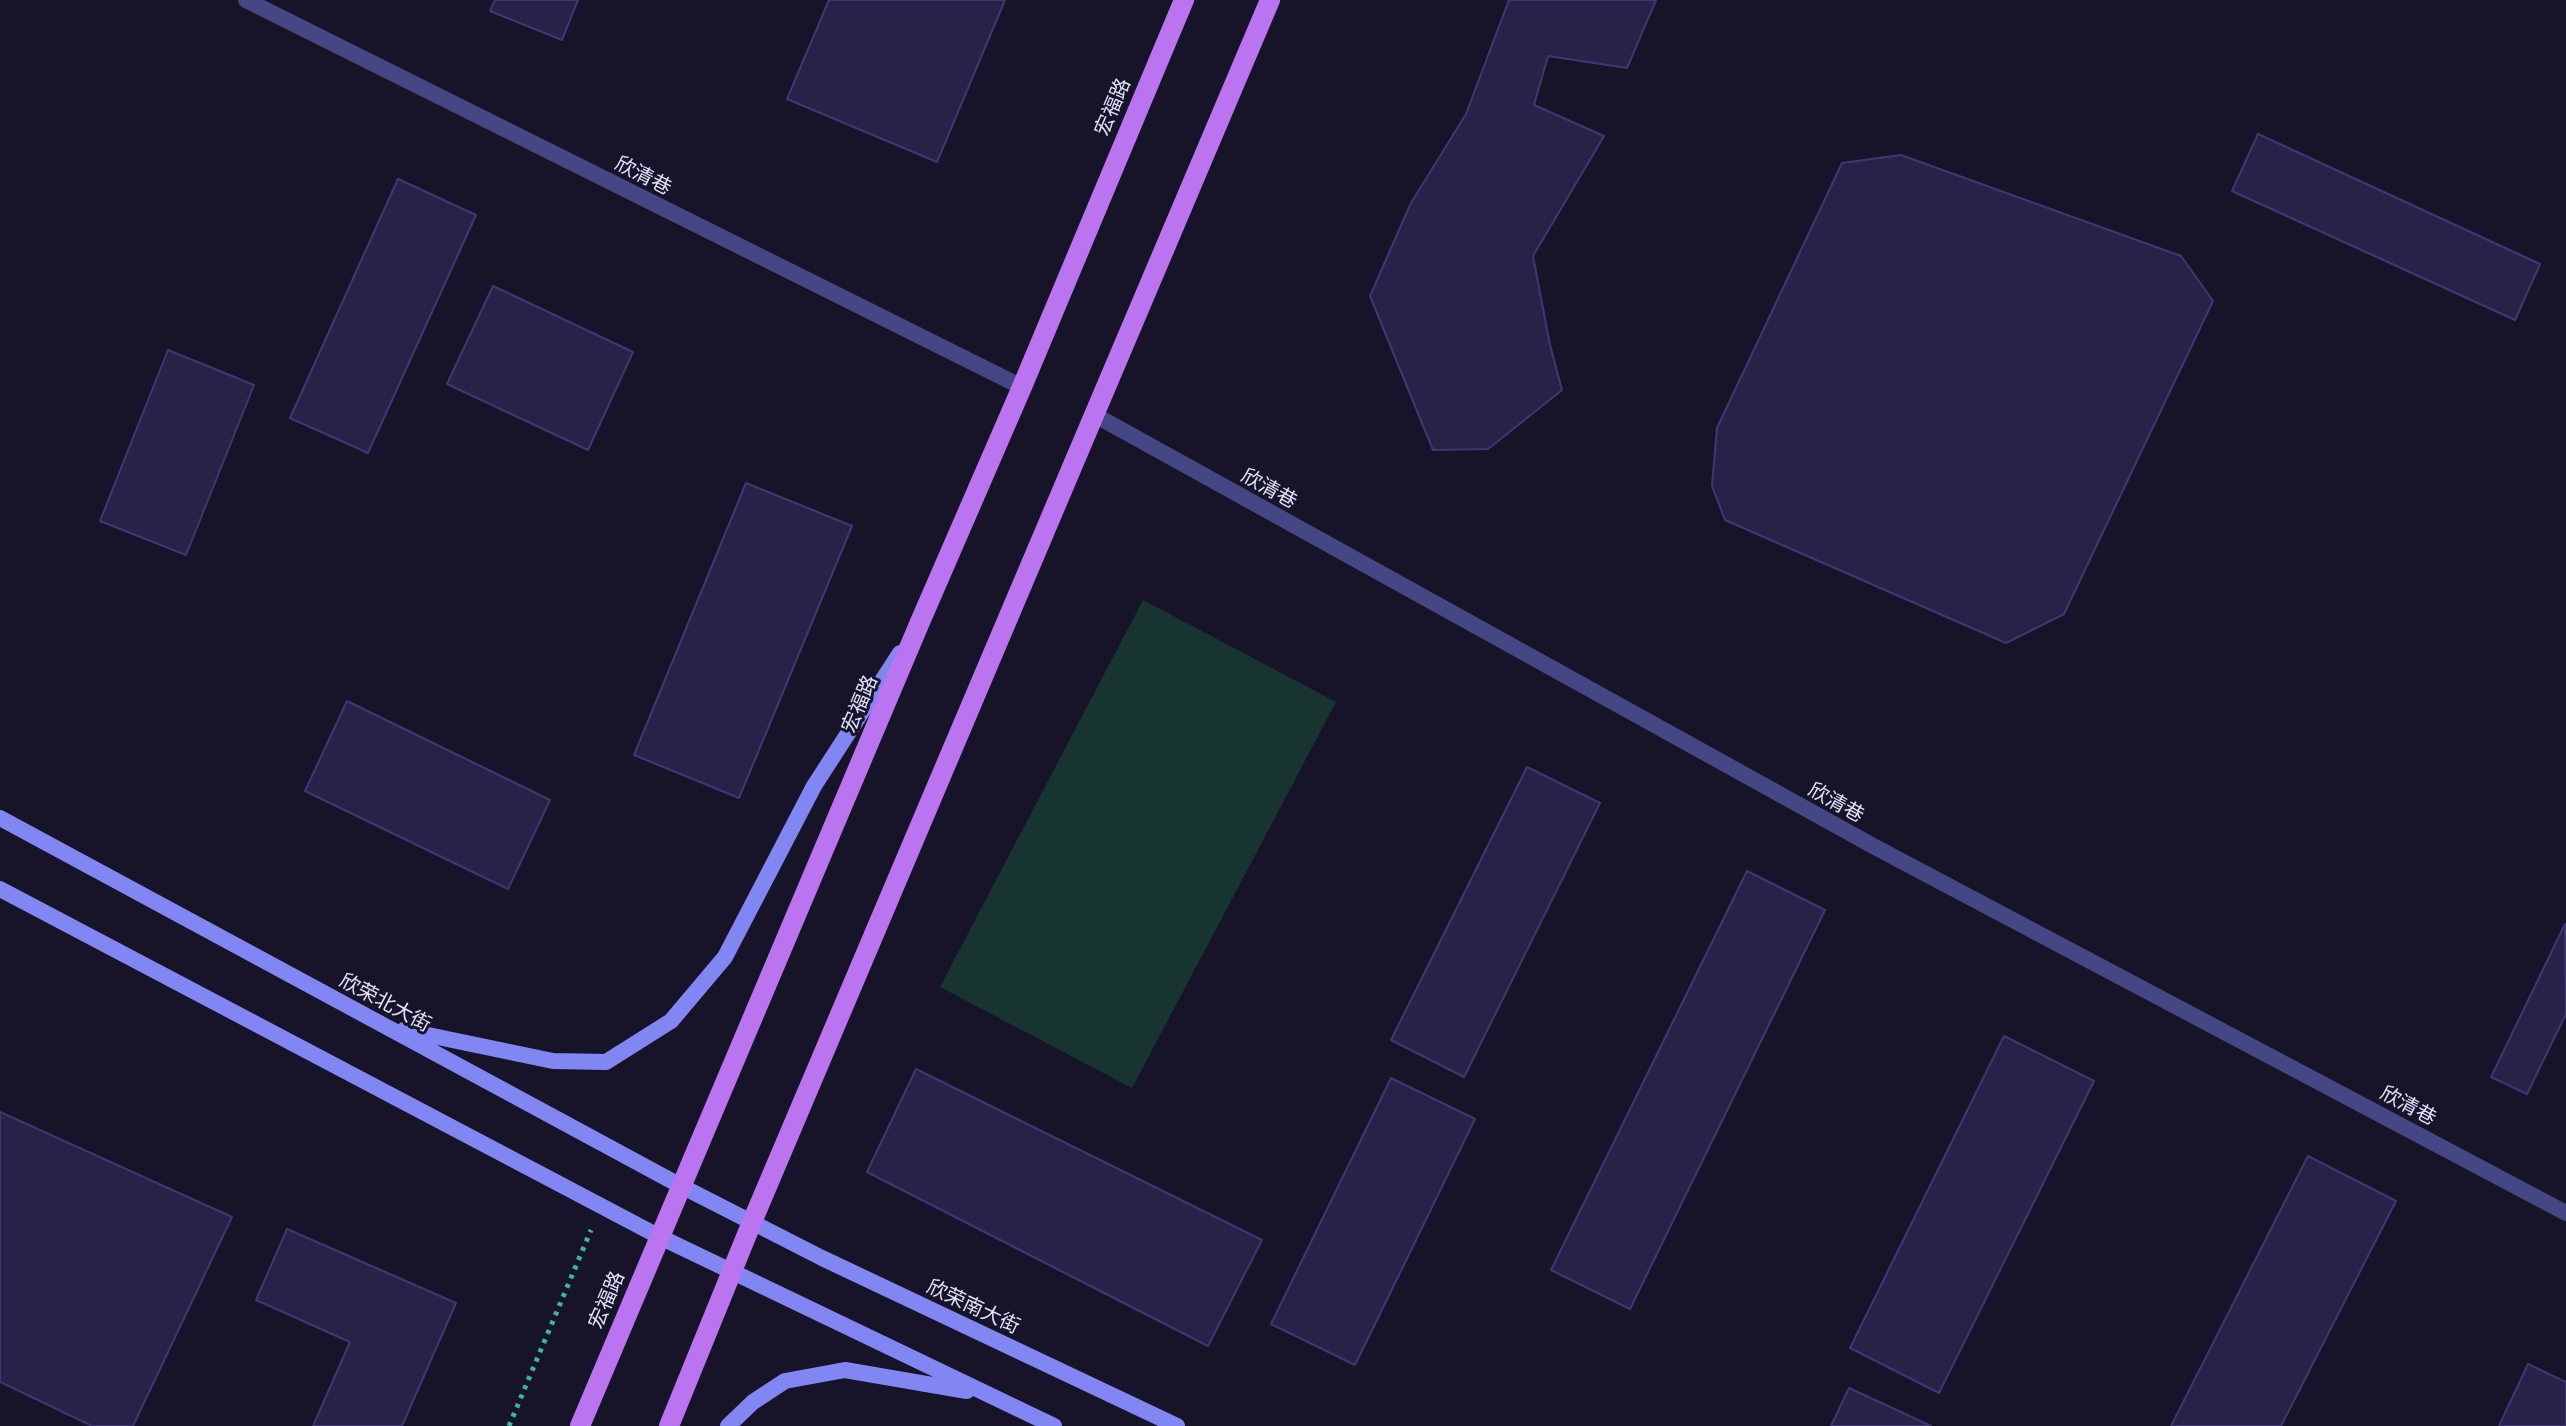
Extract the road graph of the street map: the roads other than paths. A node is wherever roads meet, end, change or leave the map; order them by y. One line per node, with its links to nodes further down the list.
1 (246, 0): 4 (street, 欣清巷)
2 (1184, 0): 4 (main road, 宏福路)
3 (1270, 0): 5 (main road)
4 (1022, 387): 6 (main road, 宏福路)
5 (1093, 414): 11 (street, 欣清巷); 12 (main road)
6 (920, 622): 9 (street); 10 (main road, 宏福路)
7 (0, 818): 9 (street, 欣荣北大街)
8 (0, 889): 13 (street)
9 (386, 1026): 10 (street, 欣荣北大街)
10 (681, 1186): 12 (street, 欣荣北大街); 13 (main road, 宏福路)
11 (2566, 1213)
12 (752, 1222): 14 (main road); 20 (street, 欣荣南大街)
13 (660, 1237): 14 (street); 16 (main road, 宏福路)
14 (731, 1271): 15 (street); 17 (main road)
15 (986, 1394): 18 (street); 19 (street)
16 (580, 1426)
17 (669, 1426)
18 (728, 1426)
19 (1054, 1426)
20 (1177, 1426)

